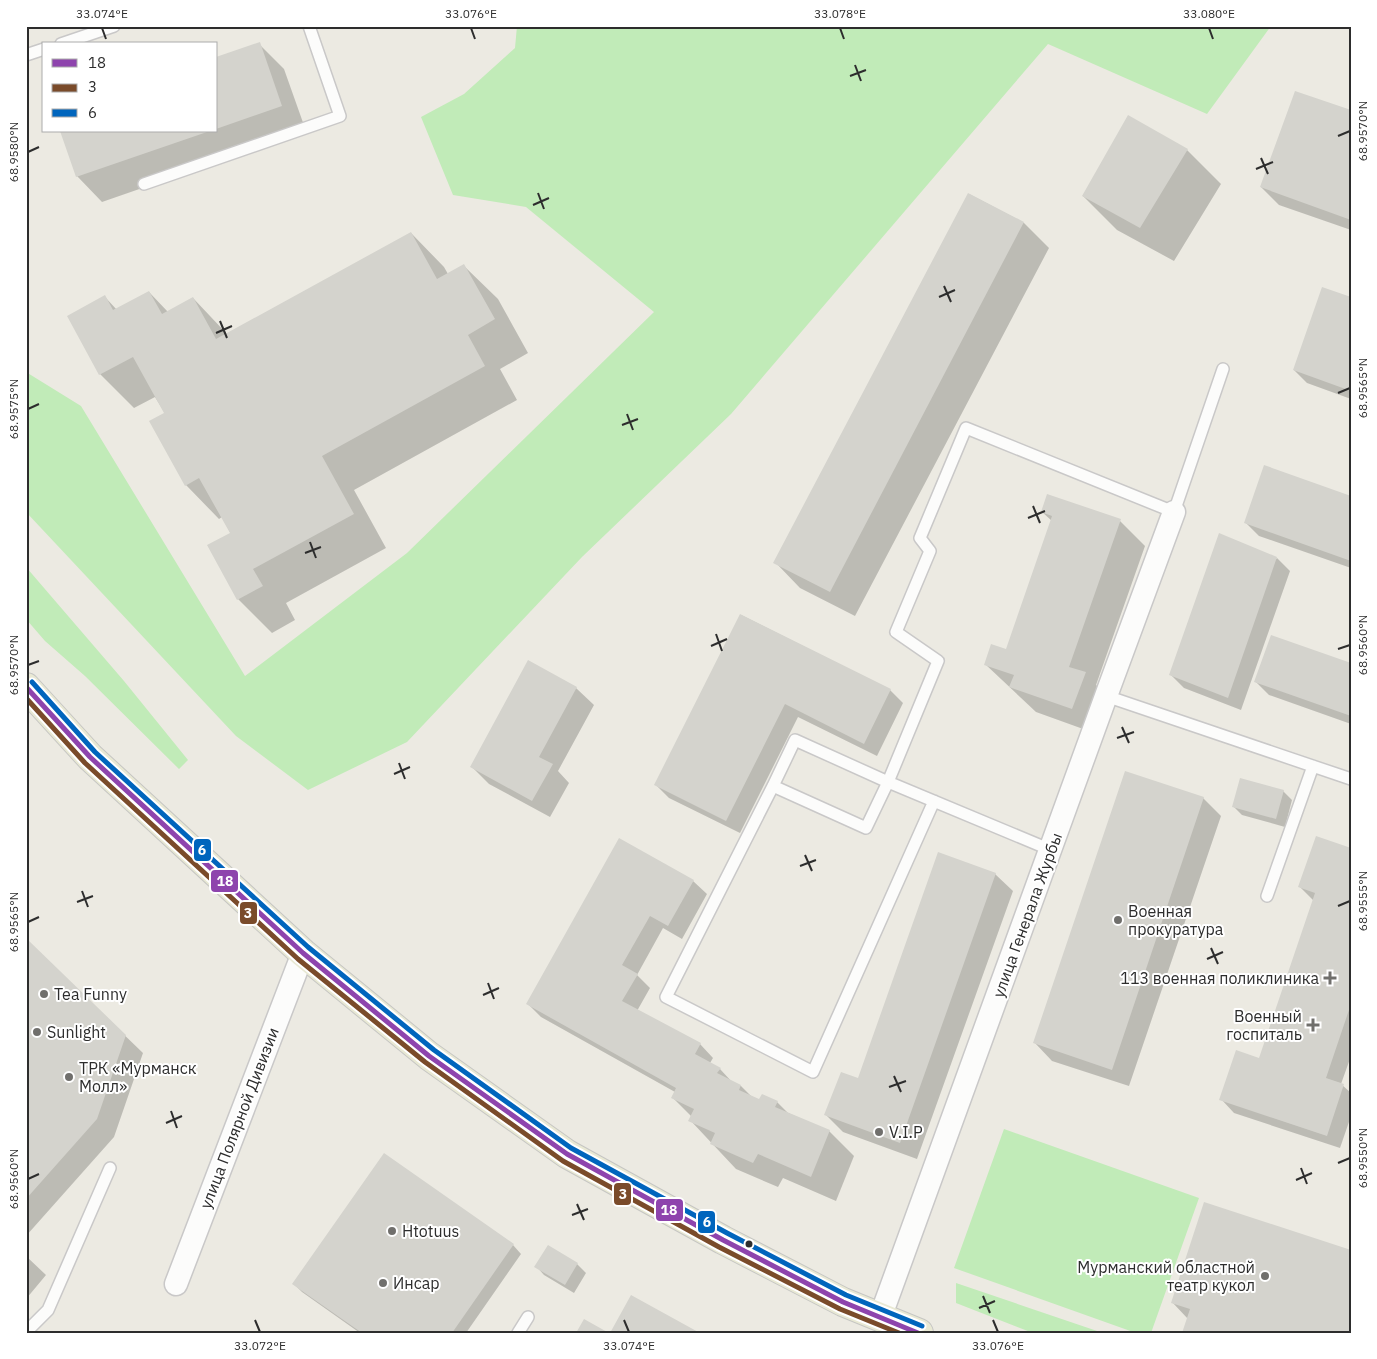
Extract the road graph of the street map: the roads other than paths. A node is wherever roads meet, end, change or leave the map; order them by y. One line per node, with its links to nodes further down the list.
1 (114, 26): 3 (lane)
2 (309, 26): 6 (lane)
3 (67, 42)
4 (42, 50): 5 (lane)
5 (26, 55)
6 (144, 184)
7 (1223, 369): 8 (lane)
8 (1174, 512): 10 (street, улица Генерала Журбы); 13 (lane)
9 (26, 687): 18 (main road)
10 (1106, 696): 11 (lane); 16 (street, улица Генерала Журбы)
11 (1313, 766): 12 (lane); 17 (lane)
12 (1351, 779)
13 (888, 782): 14 (lane); 14 (lane); 15 (lane)
14 (774, 786): 15 (lane)
15 (934, 801): 16 (lane)
16 (1051, 850): 22 (street, улица Генерала Журбы)
17 (1266, 896)
18 (303, 953): 20 (street, улица Полярной Дивизии); 22 (main road)
19 (110, 1168): 23 (lane)
20 (176, 1284)
21 (528, 1317): 24 (lane)
22 (878, 1325): 25 (main road)
23 (26, 1332)
24 (518, 1333)
25 (919, 1333)

